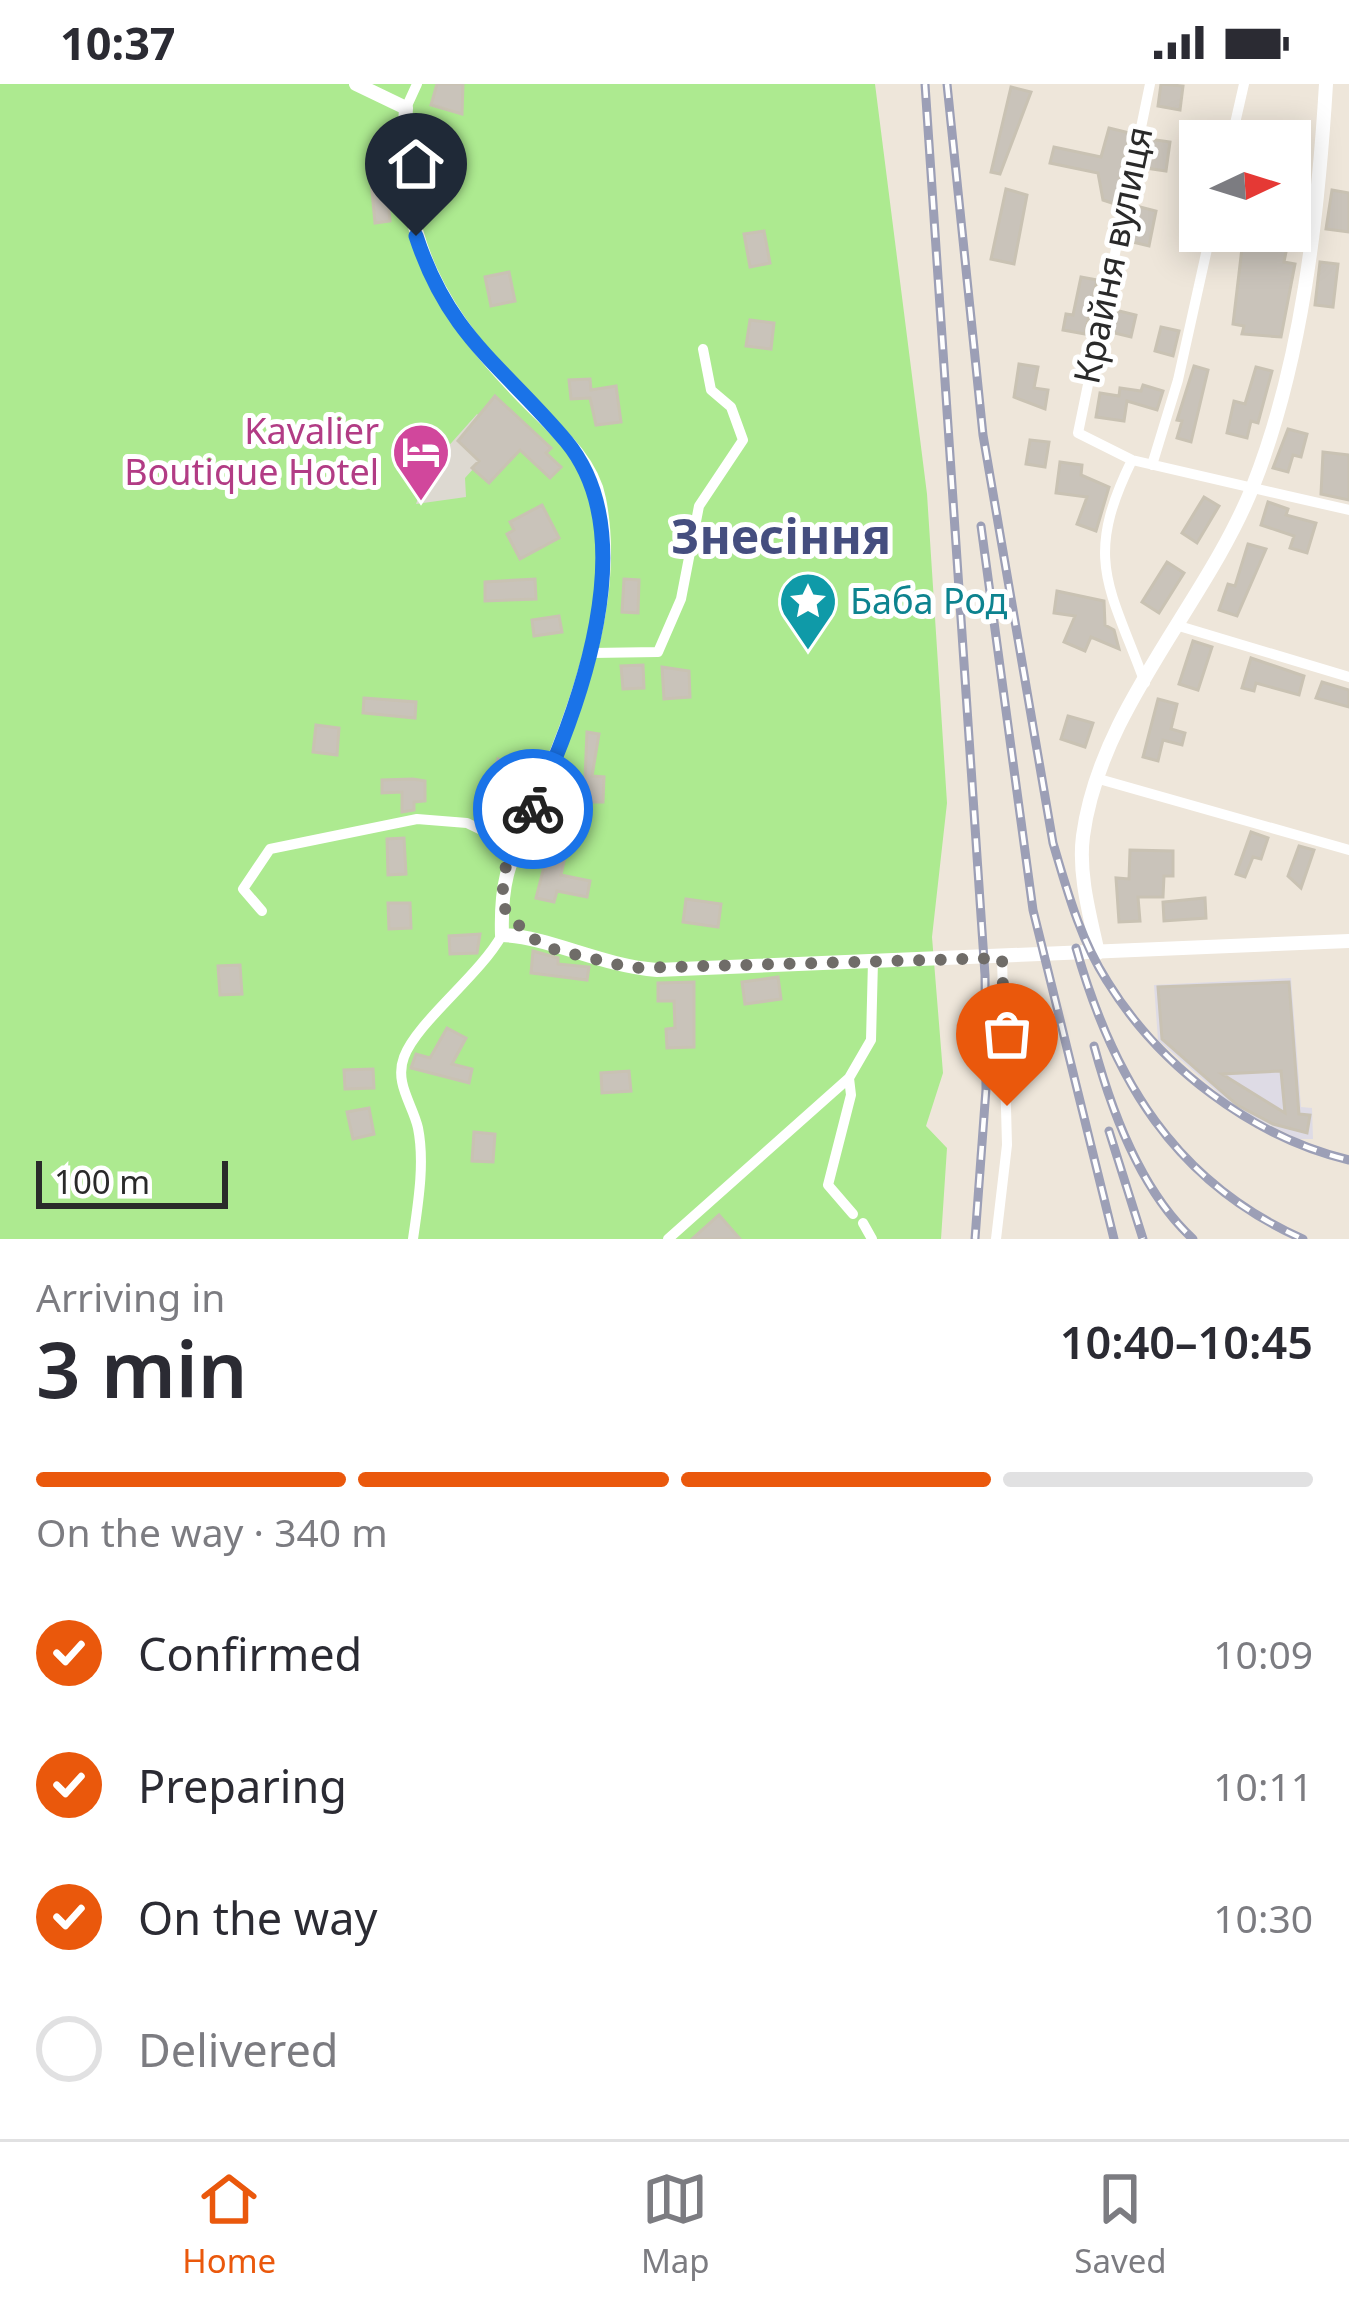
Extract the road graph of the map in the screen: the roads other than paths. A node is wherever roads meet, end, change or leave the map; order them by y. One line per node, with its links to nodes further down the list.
1 (356, 84): 6 (street)
2 (417, 84): 6 (street)
3 (1150, 84): 10 (street, Крайня вулиця)
4 (1244, 84): 7 (street)
5 (1326, 84): 12 (street)
6 (406, 108): 15 (street)
7 (1236, 120)
8 (1206, 252): 11 (street)
9 (703, 349): 15 (street)
10 (1132, 460): 11 (street); 17 (street)
11 (1152, 465): 12 (street)
12 (1252, 488): 13 (street); 14 (street)
13 (1349, 511)
14 (1180, 626): 16 (street); 17 (street)
15 (592, 652): 19 (street)
16 (1349, 677)
17 (1144, 682): 18 (street)
18 (1099, 779): 20 (street); 26 (street)
19 (514, 846): 21 (street); 22 (street)
20 (1349, 850)
21 (501, 904): 23 (street); 24 (street)
22 (262, 910)
23 (502, 935): 24 (street); 30 (street)
24 (528, 936): 28 (street)
25 (1349, 941): 26 (street)
26 (1098, 953): 27 (street)
27 (1002, 958): 28 (street); 33 (street)
28 (873, 961): 29 (street)
29 (849, 1078): 31 (street); 32 (street)
30 (413, 1239)
31 (668, 1239)
32 (872, 1239)
33 (996, 1239)

